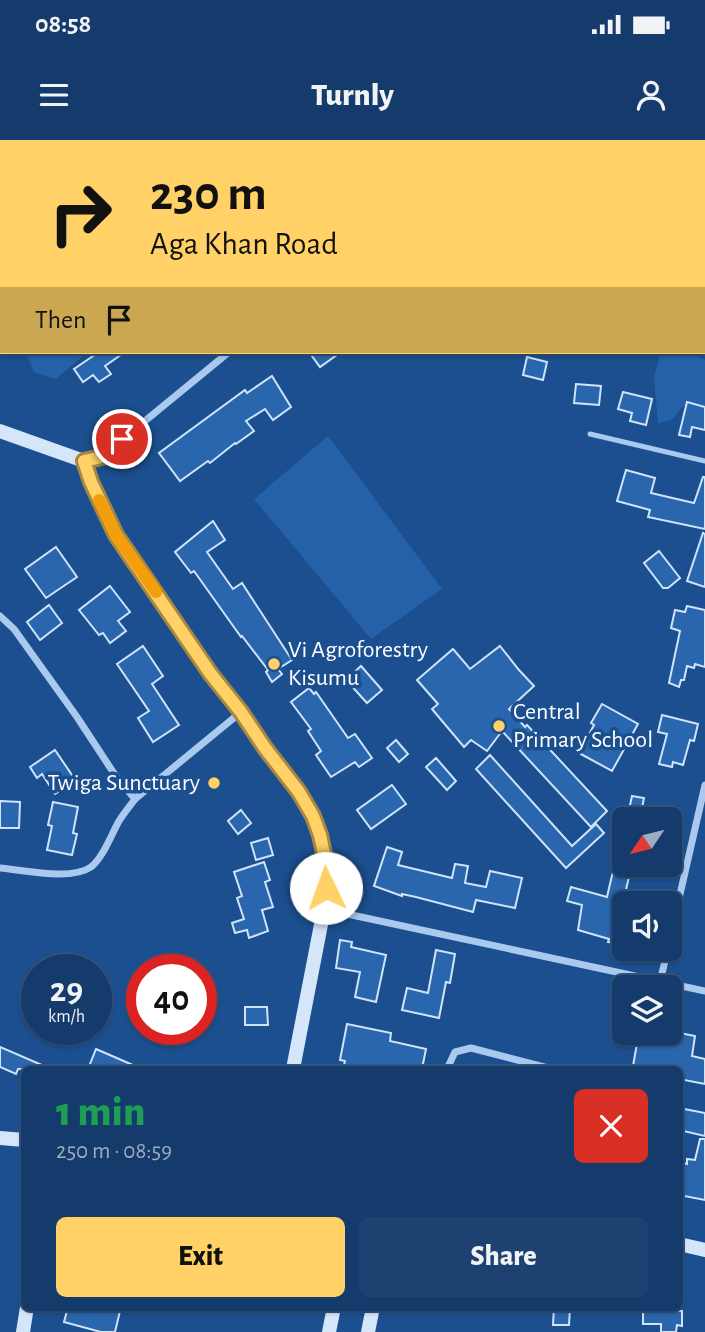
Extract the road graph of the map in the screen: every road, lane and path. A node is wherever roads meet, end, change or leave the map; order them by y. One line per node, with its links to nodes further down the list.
1 (227, 354): 4 (street)
2 (0, 431): 4 (street)
3 (590, 434): 5 (lane)
4 (84, 461): 7 (street)
5 (705, 461)
6 (0, 616): 9 (street)
7 (241, 712): 9 (street); 12 (street)
8 (705, 785): 11 (street)
9 (135, 799): 10 (street)
10 (0, 868)
11 (681, 891)
12 (324, 909): 13 (street); 16 (street)
13 (628, 975)
14 (682, 986): 15 (street)
15 (705, 991)
16 (294, 1066)
17 (448, 1066): 18 (street)
18 (540, 1066)
19 (0, 1138): 20 (street)
20 (21, 1140)
21 (683, 1245): 22 (street)
22 (705, 1250)
23 (26, 1311): 26 (street)
24 (333, 1311): 27 (street)
25 (372, 1311): 28 (street)
26 (23, 1332)
27 (329, 1332)
28 (368, 1332)

